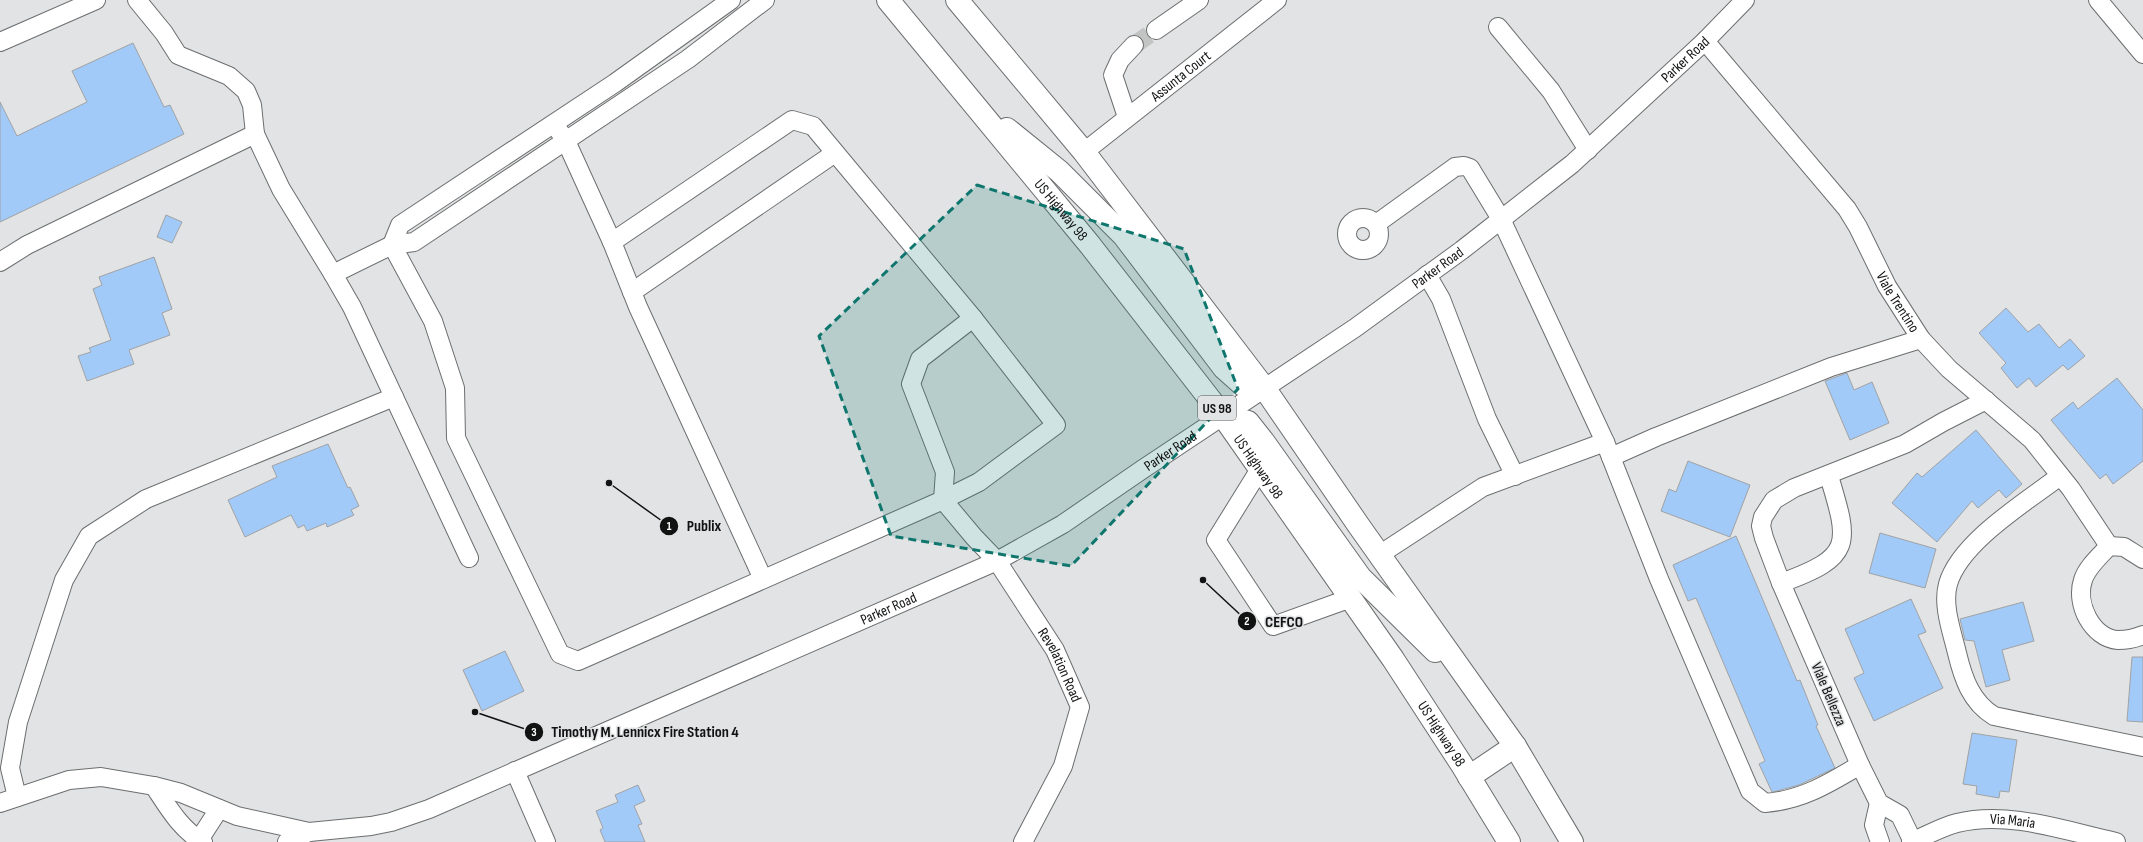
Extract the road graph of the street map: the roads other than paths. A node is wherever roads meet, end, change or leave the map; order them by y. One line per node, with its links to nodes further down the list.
1 (96, 0): 15 (street)
2 (137, 0): 21 (street)
3 (731, 0): 20 (street)
4 (765, 0): 22 (street)
5 (888, 0): 18 (main road, US Highway 98 / US 98)
6 (957, 0): 24 (main road)
7 (1199, 0): 13 (street)
8 (1277, 0): 11 (street, Assunta Court)
9 (1745, 0): 14 (street, Parker Road)
10 (2098, 0): 17 (street)
11 (1257, 6): 19 (street, Assunta Court)
12 (1498, 27): 23 (street)
13 (1156, 30)
14 (1705, 41): 23 (street, Parker Road); 35 (street, Viale Trentino)
15 (0, 42)
16 (1134, 45): 19 (street)
17 (2143, 54)
18 (972, 101): 36 (main road); 39 (main road, US Highway 98 / US 98)
19 (1127, 117): 24 (street, Assunta Court)
20 (552, 122): 22 (street); 29 (street)
21 (255, 134): 30 (street); 31 (street)
22 (566, 140): 28 (street); 29 (street)
23 (1588, 150): 26 (street, Parker Road)
24 (1084, 152): 36 (main road)
25 (835, 153): 28 (street); 33 (street); 34 (street)
26 (1501, 218): 27 (street); 32 (street, Parker Road); 40 (street)
27 (1376, 224)
28 (612, 242): 33 (street)
29 (392, 245): 31 (street); 51 (street)
30 (0, 262)
31 (333, 274): 37 (street)
32 (1427, 275): 36 (street, Parker Road); 42 (street)
33 (632, 292): 51 (street)
34 (973, 318): 45 (street); 45 (street)
35 (1921, 339): 38 (street, Viale Trentino); 40 (street)
36 (1265, 389): 39 (street, Parker Road); 47 (main road)
37 (394, 396): 48 (street); 62 (street)
38 (1986, 400): 43 (street, Viale Bellezza); 44 (street, Viale Trentino)
39 (1223, 416): 41 (main road, US Highway 98 / US 98); 50 (street, Parker Road); 55 (main road)
40 (1608, 450): 42 (street); 58 (street)
41 (1260, 469): 53 (main road, US Highway 98 / US 98); 53 (street)
42 (1515, 476): 47 (street)
43 (1828, 476): 52 (street); 52 (street, Viale Bellezza)
44 (2060, 476): 46 (street, Viale Trentino); 57 (street)
45 (943, 500): 50 (street, Revelation Road); 51 (street)
46 (2109, 546): 49 (street); 54 (street)
47 (1379, 555): 55 (main road)
48 (469, 558)
49 (2143, 559)
50 (997, 561): 59 (street, Parker Road); 69 (street, Revelation Road)
51 (763, 580)
52 (1781, 584): 58 (street, Viale Bellezza)
53 (1351, 598): 60 (main road, US Highway 98 / US 98)
54 (2143, 635)
55 (1477, 693): 56 (main road)
56 (1515, 746): 60 (main road); 71 (main road)
57 (2143, 747)
58 (1860, 765): 63 (street, Viale Bellezza)
59 (515, 772): 65 (street, Parker Road); 68 (street)
60 (1469, 777): 70 (main road, US Highway 98 / US 98)
61 (154, 786): 62 (street); 64 (street); 66 (street)
62 (8, 800)
63 (1879, 803): 72 (street); 73 (street)
64 (218, 809): 65 (street); 66 (street)
65 (309, 832): 67 (street)
66 (201, 841)
67 (287, 842)
68 (546, 842)
69 (1023, 842)
70 (1509, 842)
71 (1572, 842)
72 (1880, 842)
73 (1913, 842): 74 (street, Via Maria)
74 (2116, 842)

